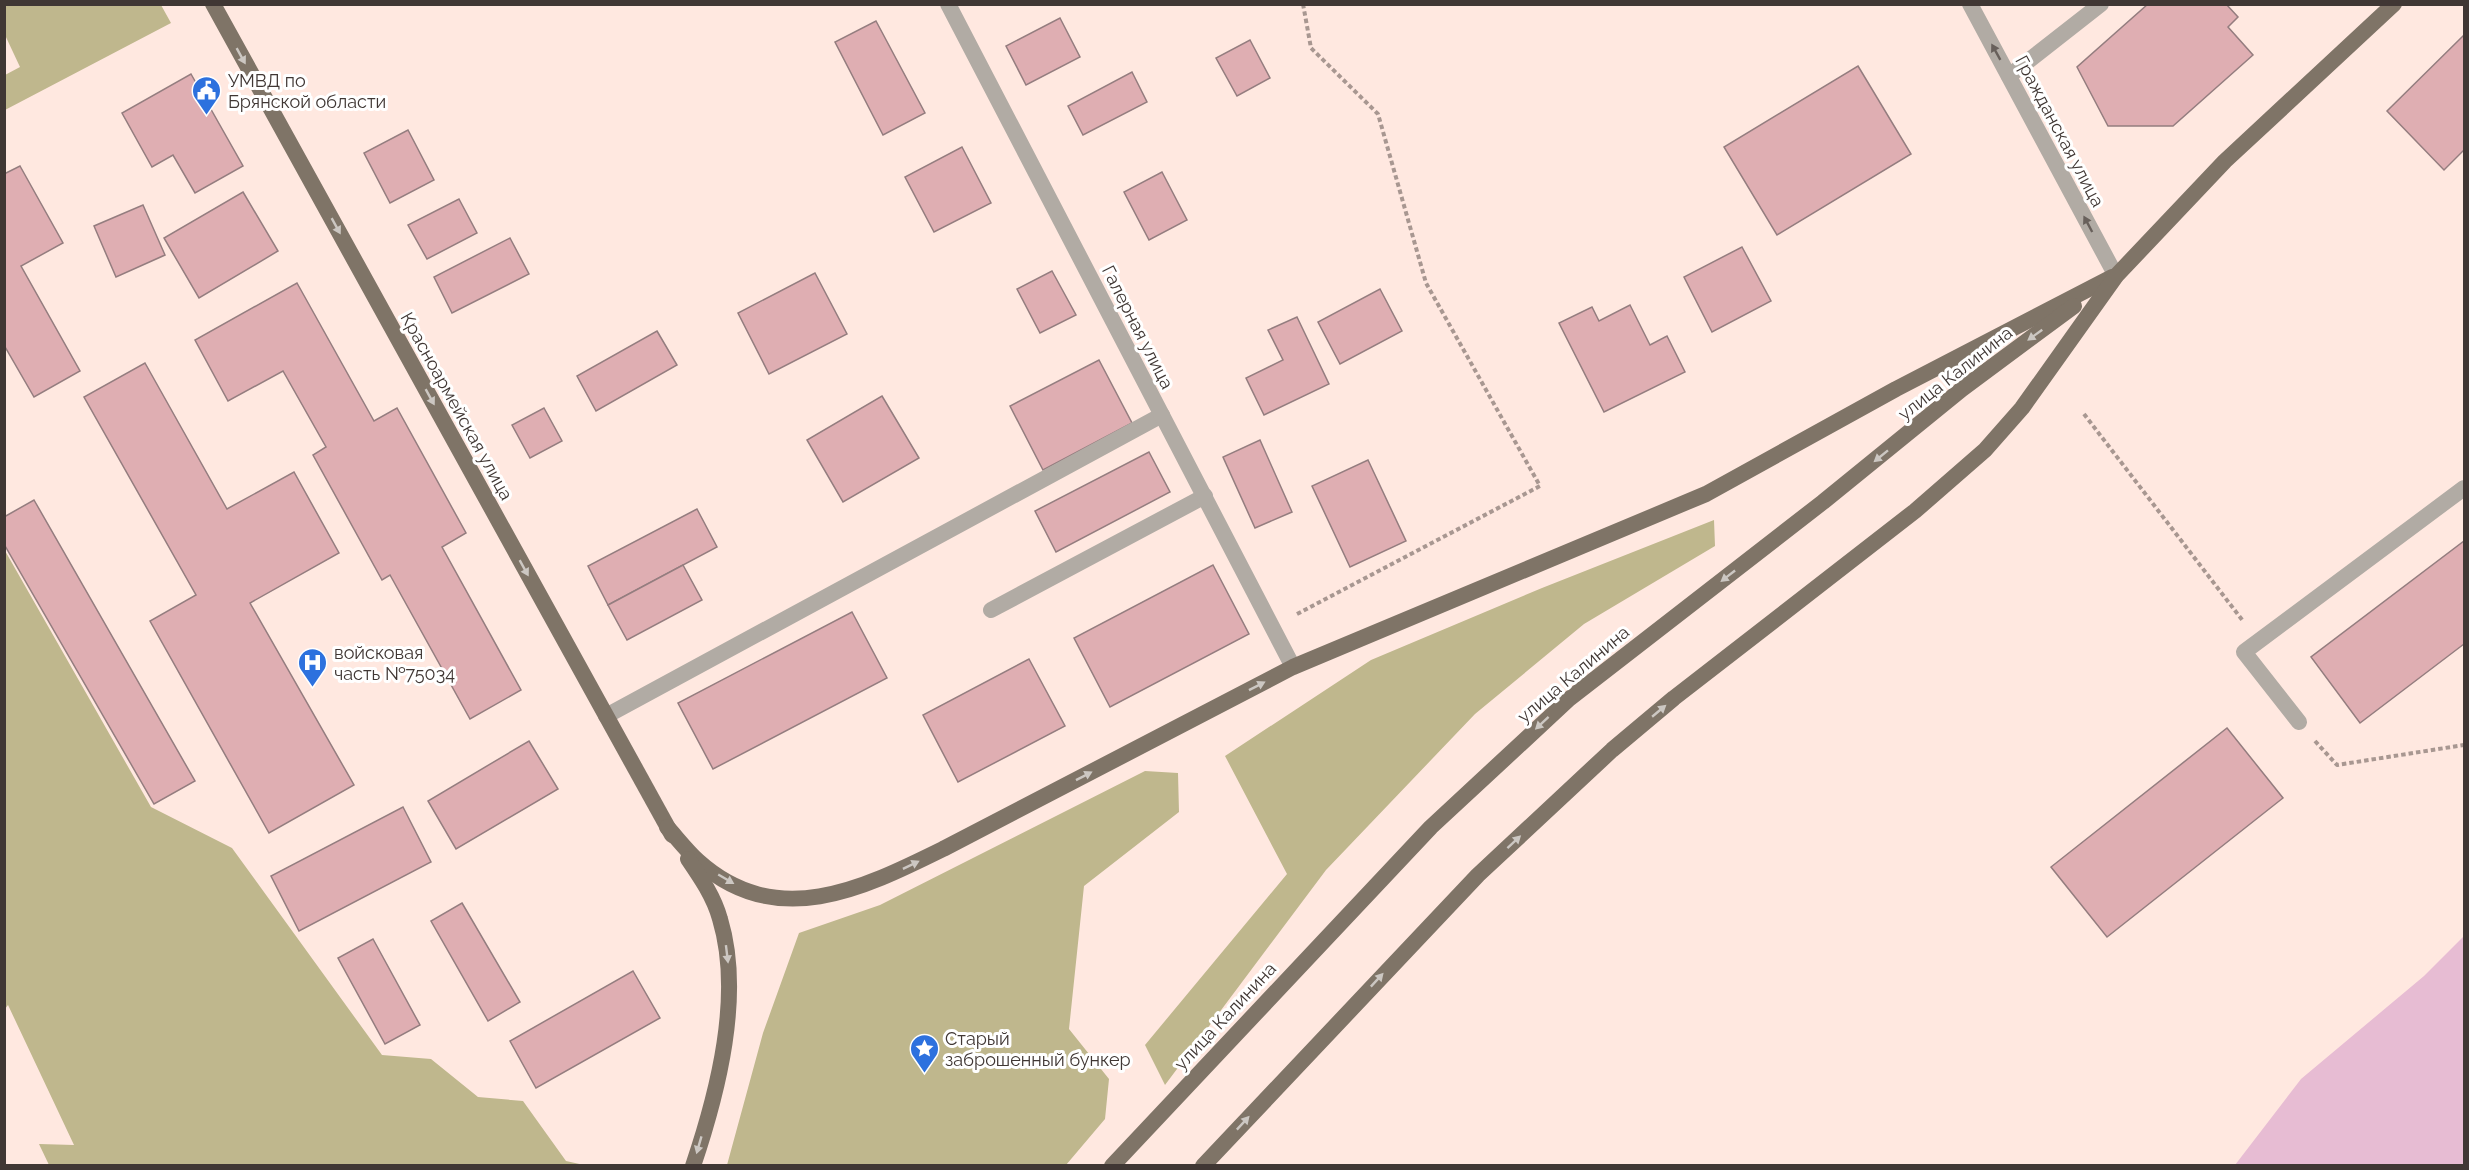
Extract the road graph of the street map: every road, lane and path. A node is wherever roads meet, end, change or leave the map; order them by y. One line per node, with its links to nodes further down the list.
1 (213, 4): 17 (main road, Красноармейская улица, one-way to 17)
2 (948, 4): 10 (street, Галерная улица)
3 (1303, 4): 14 (path)
4 (1970, 4): 7 (street, Гражданская улица, one-way to 4)
5 (2101, 4): 7 (street)
6 (2394, 4): 8 (main road, улица Калинина)
7 (2009, 76): 8 (street, Гражданская улица, one-way to 7)
8 (2116, 276): 16 (main road); 22 (main road, улица Калинина, one-way to 22); 23 (main road, улица Калинина, one-way to 8)
9 (2084, 414): 15 (path)
10 (1162, 415): 12 (street, Галерная улица); 17 (street)
11 (2464, 488): 15 (street)
12 (1205, 496): 13 (street); 14 (street, Галерная улица)
13 (991, 610)
14 (1272, 627): 16 (street, Галерная улица)
15 (2258, 641): 18 (street)
16 (1293, 667): 20 (main road, one-way to 16)
17 (606, 716): 20 (main road, Красноармейская улица)
18 (2299, 722): 19 (path)
19 (2464, 745)
20 (667, 827): 21 (main road, one-way to 21)
21 (693, 1166)
22 (1112, 1166)
23 (1203, 1166)

